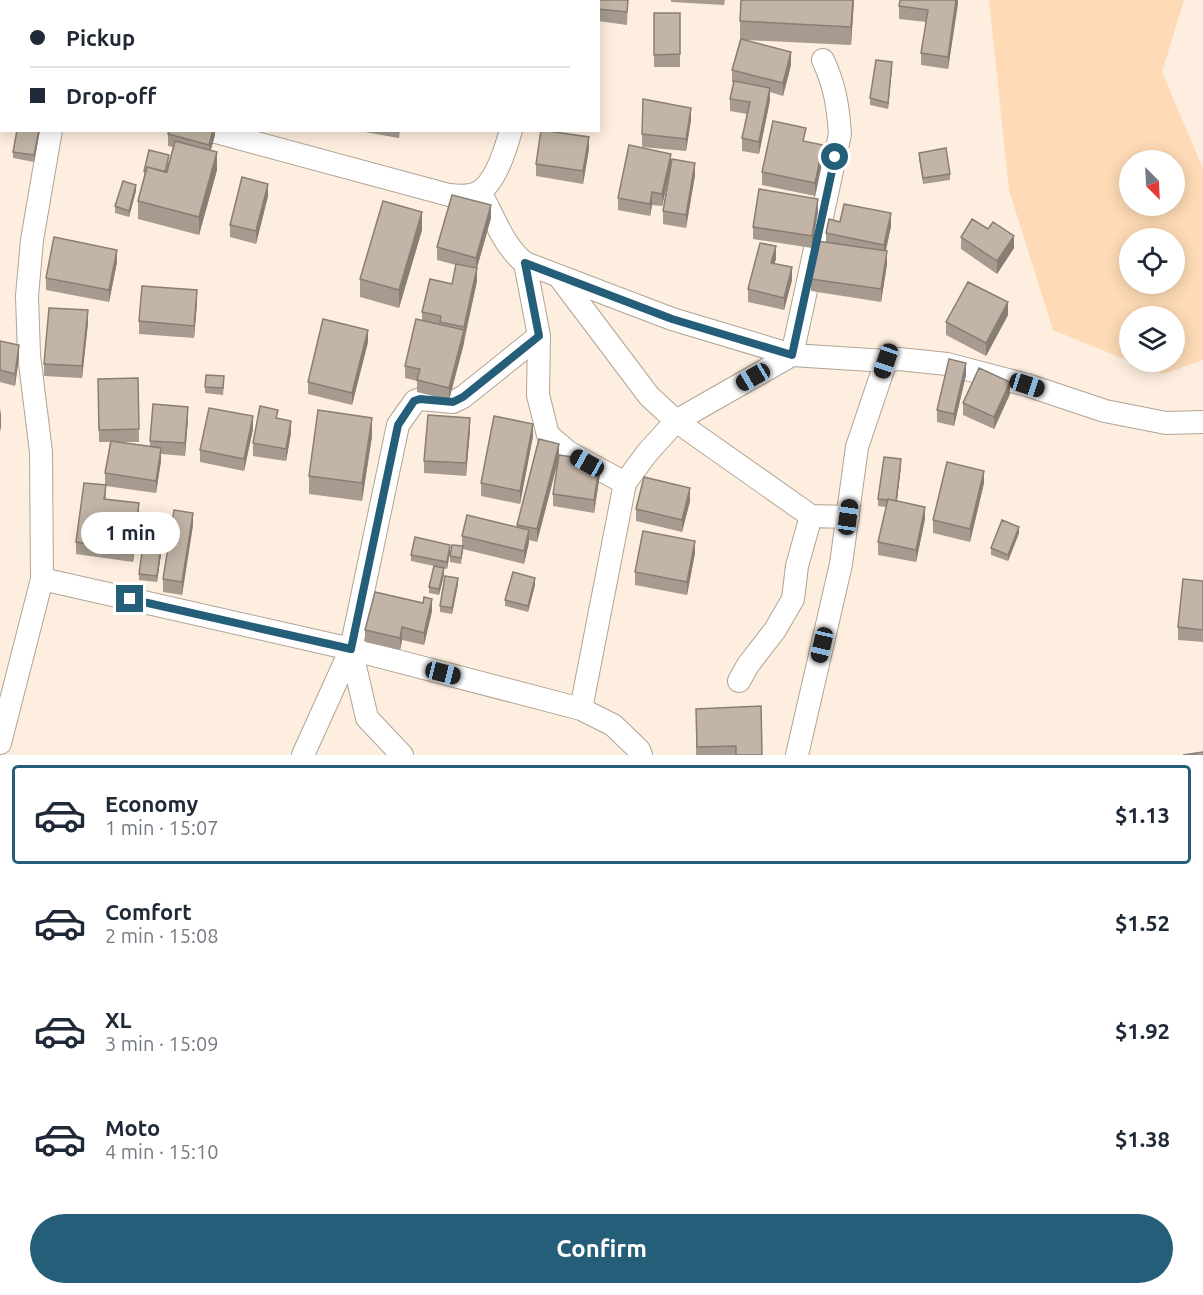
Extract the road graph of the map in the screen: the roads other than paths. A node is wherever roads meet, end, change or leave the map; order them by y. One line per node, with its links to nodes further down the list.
1 (823, 60): 9 (street)
2 (51, 132): 16 (street)
3 (215, 132): 5 (street)
4 (510, 132): 5 (street)
5 (480, 192): 6 (street)
6 (525, 263): 7 (street); 8 (street)
7 (560, 278): 9 (street); 11 (street)
8 (539, 336): 13 (street); 17 (street)
9 (792, 355): 10 (street); 11 (street)
10 (886, 361): 12 (street); 15 (street)
11 (676, 421): 13 (street); 14 (street)
12 (1203, 422)
13 (625, 483): 19 (street)
14 (811, 516): 15 (street); 18 (street)
15 (848, 517): 24 (street)
16 (42, 579): 17 (street); 20 (street)
17 (351, 649): 19 (street); 21 (street); 22 (street)
18 (739, 681)
19 (581, 709): 23 (street)
20 (0, 743)
21 (303, 755)
22 (402, 755)
23 (641, 755)
24 (797, 755)

